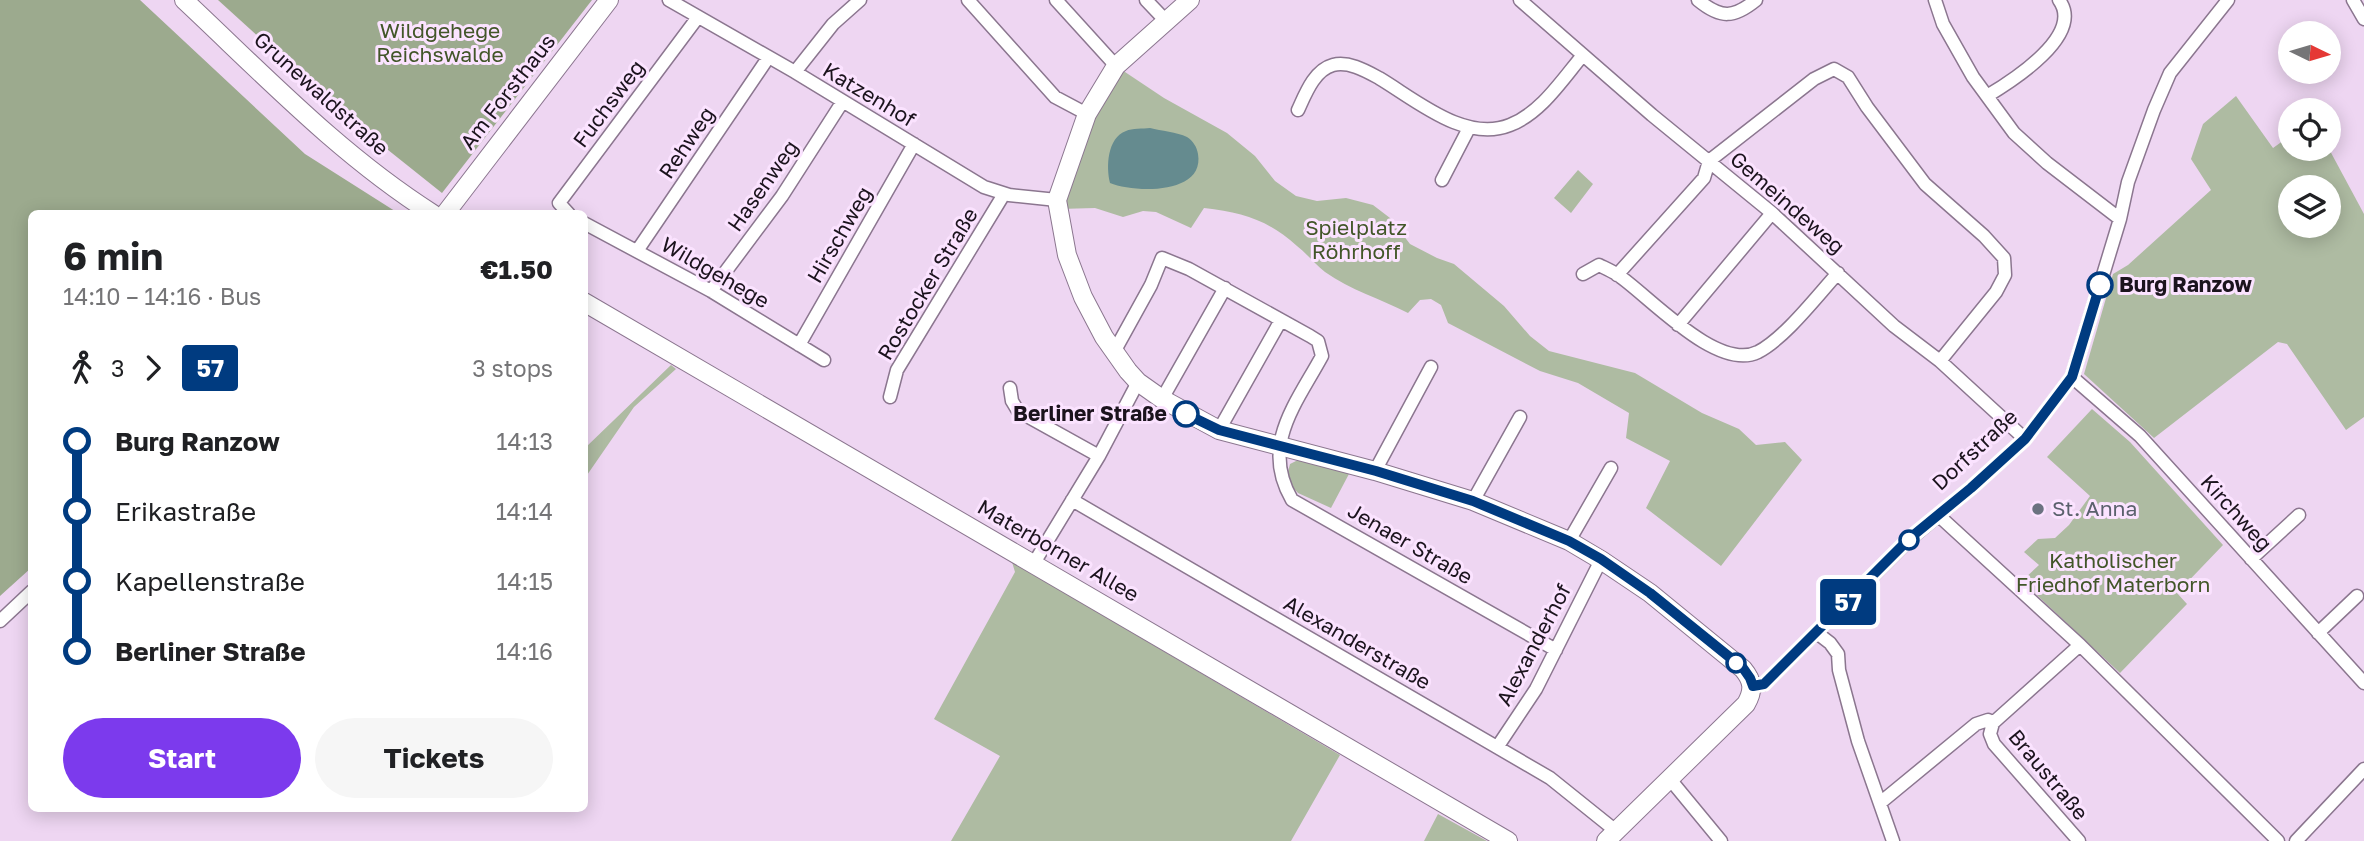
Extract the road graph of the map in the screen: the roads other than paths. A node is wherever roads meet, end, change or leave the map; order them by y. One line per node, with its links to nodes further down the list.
1 (184, 0): 33 (street, Grunewaldstraße)
2 (609, 0): 34 (street, Am Forsthaus)
3 (669, 0): 16 (street, Katzenhof)
4 (860, 0): 22 (street)
5 (968, 0): 26 (street)
6 (1056, 0): 21 (street)
7 (1146, 0): 18 (street)
8 (1190, 0): 18 (street)
9 (1520, 0): 19 (street, Gemeindeweg)
10 (1698, 0): 11 (street)
11 (1756, 0)
12 (1935, 0): 23 (street)
13 (2059, 0): 23 (street)
14 (2228, 0): 37 (street, Dorfstraße)
15 (2353, 0): 17 (street)
16 (698, 17): 20 (street, Katzenhof); 35 (street, Fuchsweg)
17 (2364, 19)
18 (1165, 20): 21 (street)
19 (1583, 55): 27 (street); 29 (street, Gemeindeweg)
20 (768, 58): 22 (street, Katzenhof); 39 (street, Rehweg)
21 (1116, 66): 26 (street)
22 (795, 72): 24 (street, Katzenhof)
23 (1987, 96): 37 (street)
24 (843, 102): 28 (street, Katzenhof); 44 (street, Hasenweg)
25 (1298, 110): 27 (street)
26 (1087, 114): 32 (street)
27 (1469, 128): 30 (street)
28 (914, 144): 31 (street, Katzenhof); 48 (street, Hirschweg)
29 (1709, 161): 36 (street, Gemeindeweg); 42 (street); 51 (street)
30 (1441, 180)
31 (1004, 194): 32 (street, Katzenhof); 56 (street, Rostocker Straße)
32 (1057, 200): 49 (street)
33 (428, 210)
34 (434, 210)
35 (565, 210)
36 (1772, 213): 40 (street, Gemeindeweg); 47 (street)
37 (2120, 219): 53 (street, Dorfstraße)
38 (588, 225): 39 (street, Wildgehege)
39 (637, 251): 44 (street, Wildgehege)
40 (1839, 273): 47 (street); 51 (street, Gemeindeweg)
41 (1583, 274): 42 (street)
42 (1617, 275): 47 (street)
43 (1225, 288): 46 (street); 49 (street); 57 (street)
44 (711, 290): 48 (street, Wildgehege)
45 (588, 304): 72 (street, Materborner Allee)
46 (1281, 320): 59 (street); 61 (street)
47 (1678, 325)
48 (799, 345): 50 (street, Wildgehege)
49 (1114, 352): 54 (street)
50 (824, 360)
51 (1940, 361): 60 (street, Gemeindeweg)
52 (1431, 367): 64 (street)
53 (2072, 377): 60 (street, Dorfstraße); 71 (street, Kirchweg)
54 (1138, 382): 57 (street); 62 (street)
55 (1010, 388): 62 (street)
56 (891, 397)
57 (1162, 399): 59 (street)
58 (1520, 417): 66 (street)
59 (1219, 430): 61 (street)
60 (2025, 439): 67 (street, Dorfstraße)
61 (1278, 447): 64 (street); 79 (street, Jenaer Straße)
62 (1099, 456): 65 (street)
63 (1611, 468): 69 (street)
64 (1376, 471): 66 (street)
65 (1072, 499): 72 (street); 83 (street, Alexanderstraße)
66 (1473, 501): 69 (street)
67 (1938, 515): 76 (street, Dorfstraße); 78 (street)
68 (2299, 515): 71 (street)
69 (1569, 541): 70 (street)
70 (1601, 559): 79 (street, Alexanderhof); 81 (street)
71 (2251, 559): 77 (street, Kirchweg)
72 (1034, 563): 88 (street, Materborner Allee)
73 (28, 596): 75 (street)
74 (2357, 596): 77 (street)
75 (0, 621)
76 (1817, 633): 81 (street, Dorfstraße); 86 (street)
77 (2318, 633): 80 (street, Kirchweg)
78 (2080, 645): 82 (street, Braustraße); 92 (street)
79 (1556, 650): 83 (street, Alexanderhof)
80 (2364, 683)
81 (1753, 686): 85 (street, Dorfstraße)
82 (1993, 723): 86 (street); 91 (street, Braustraße)
83 (1498, 746): 87 (street, Alexanderstraße)
84 (2364, 769): 93 (street)
85 (1669, 778): 87 (street, Dorfstraße); 89 (street)
86 (1880, 803): 90 (street)
87 (1609, 838)
88 (1508, 841)
89 (1721, 841)
90 (1893, 841)
91 (2078, 841)
92 (2278, 841)
93 (2296, 841)

